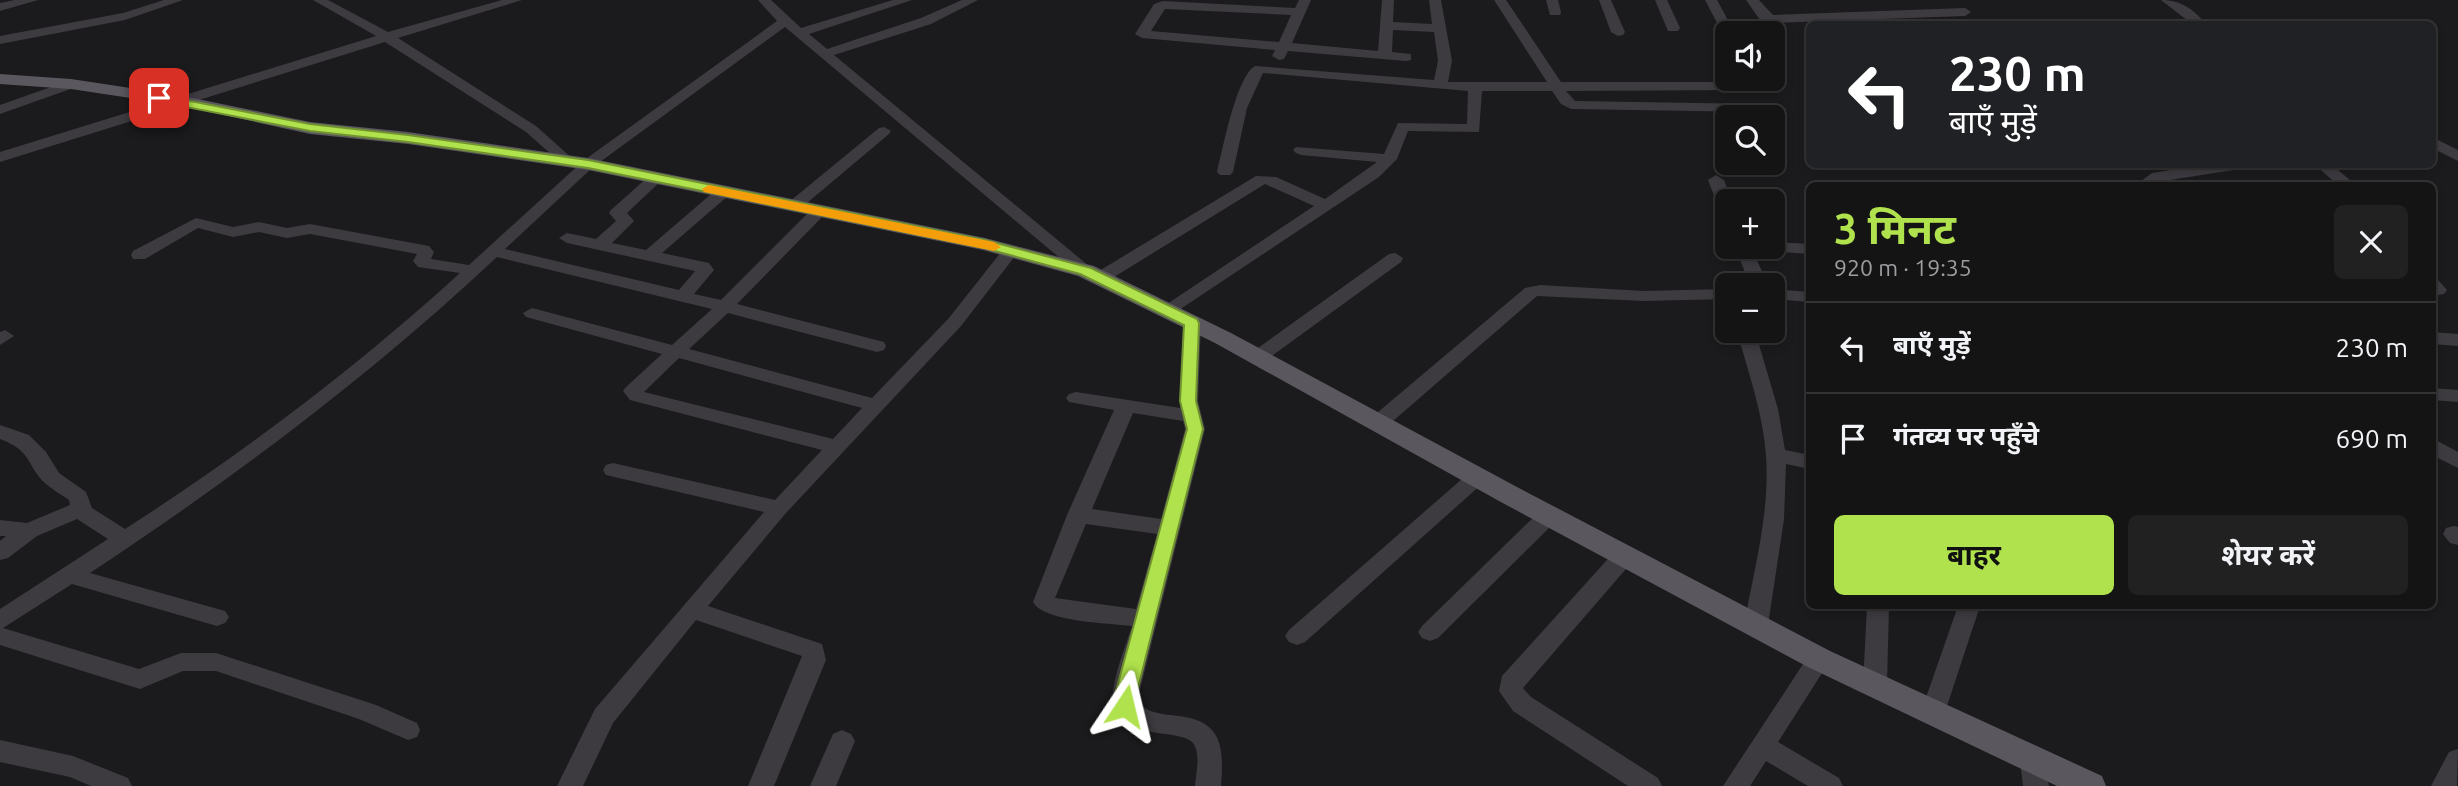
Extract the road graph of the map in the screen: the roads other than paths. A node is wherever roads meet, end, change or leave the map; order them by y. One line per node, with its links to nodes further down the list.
1 (32, 0): 18 (street)
2 (177, 0): 30 (street)
3 (319, 0): 29 (street)
4 (516, 0): 29 (street)
5 (764, 0): 25 (street)
6 (906, 0): 25 (street)
7 (937, 0): 19 (street)
8 (972, 0): 19 (street)
9 (1388, 0): 24 (street)
10 (1435, 0): 26 (street)
11 (1500, 0): 39 (street)
12 (1605, 0): 28 (street)
13 (1661, 0): 27 (street)
14 (1711, 0): 22 (street)
15 (1752, 0): 21 (street)
16 (1947, 0): 21 (street)
17 (2167, 0): 23 (street)
18 (0, 6)
19 (958, 6): 32 (street)
20 (1302, 6): 31 (street); 31 (street)
21 (1969, 18)
22 (1722, 21)
23 (2196, 21)
24 (1387, 26): 26 (street); 33 (street)
25 (792, 27): 32 (street); 51 (street)
26 (1440, 28): 38 (street)
27 (1673, 28)
28 (1618, 33)
29 (387, 37): 42 (street); 51 (street)
30 (0, 40)
31 (1284, 45): 33 (street); 35 (street)
32 (824, 54): 74 (street)
33 (1385, 55): 34 (street)
34 (1406, 57)
35 (1273, 69): 38 (street); 54 (street)
36 (0, 79): 37 (main road)
37 (71, 84): 42 (main road); 44 (street)
38 (1440, 85): 41 (street)
39 (1556, 85): 40 (street); 41 (street); 43 (street)
40 (1715, 86)
41 (1475, 87): 50 (street)
42 (183, 101): 49 (street); 51 (main road)
43 (1715, 108)
44 (0, 110)
45 (884, 131): 61 (street)
46 (2436, 143): 48 (street)
47 (1301, 150): 50 (street)
48 (2458, 156)
49 (0, 157)
50 (1389, 159): 62 (street)
51 (577, 162): 55 (main road); 68 (street)
52 (2215, 168): 57 (street)
53 (2327, 168): 58 (street)
54 (1225, 172)
55 (655, 179): 60 (main road); 65 (street)
56 (1716, 180): 59 (street)
57 (2149, 182)
58 (2344, 182)
59 (1720, 189)
60 (723, 192): 61 (main road); 71 (street)
61 (796, 205): 63 (main road)
62 (1326, 205): 74 (street); 80 (street)
63 (820, 210): 69 (main road); 79 (street)
64 (567, 238): 65 (street)
65 (600, 245): 71 (street)
66 (1785, 248): 67 (street)
67 (1806, 249)
68 (491, 251): 73 (street); 77 (street)
69 (1011, 251): 74 (main road); 92 (street)
70 (139, 255): 73 (street)
71 (650, 255): 77 (street)
72 (1395, 258): 88 (street)
73 (471, 270): 111 (street)
74 (1093, 274): 80 (main road)
75 (1715, 294): 95 (street)
76 (1785, 295): 78 (street)
77 (683, 296): 79 (street)
78 (1806, 297)
79 (725, 306): 86 (street); 87 (street)
80 (1167, 310): 82 (main road)
81 (532, 313): 87 (street)
82 (1192, 323): 88 (main road); 94 (street)
83 (2436, 338): 84 (street)
84 (2458, 340)
85 (1749, 343): 99 (street)
86 (877, 346)
87 (677, 350): 92 (street); 97 (street)
88 (1258, 357): 95 (main road)
89 (2436, 394): 90 (street)
90 (2458, 396)
91 (1076, 398): 93 (street)
92 (875, 405): 97 (street)
93 (1126, 406): 94 (street); 106 (street)
94 (1193, 416): 109 (street)
95 (1378, 423): 103 (main road)
96 (0, 432): 105 (street)
97 (837, 447): 104 (street)
98 (2436, 447): 101 (street)
99 (1776, 455): 100 (street); 121 (street)
100 (1806, 461)
101 (2458, 461)
102 (613, 470): 104 (street)
103 (1477, 477): 107 (main road); 124 (street)
104 (779, 508): 117 (street)
105 (80, 509): 110 (street); 111 (street)
106 (1078, 515): 109 (street); 119 (street)
107 (1549, 515): 113 (main road); 122 (street)
108 (0, 528): 110 (street)
109 (1171, 528): 119 (street)
110 (29, 531): 112 (street)
111 (124, 539): 114 (street)
112 (0, 552)
113 (1624, 556): 121 (main road); 139 (street)
114 (68, 575): 118 (street); 120 (street)
115 (1878, 609): 126 (street)
116 (1968, 609): 127 (street)
117 (691, 610): 135 (street); 136 (street)
118 (217, 617)
119 (1146, 619): 138 (street)
120 (0, 620)
121 (1756, 625): 125 (main road)
122 (1430, 632)
123 (0, 636): 128 (street)
124 (1297, 636)
125 (1819, 659): 126 (main road); 130 (street)
126 (1875, 685): 127 (main road)
127 (1933, 712): 133 (main road)
128 (408, 730)
129 (842, 741): 137 (street)
130 (1763, 746): 140 (street); 141 (street)
131 (0, 751): 134 (street)
132 (2458, 760): 143 (street)
133 (2034, 773): 142 (main road)
134 (119, 786)
135 (569, 786)
136 (761, 786)
137 (823, 786)
138 (1209, 786)
139 (1649, 786)
140 (1735, 786)
141 (1830, 786)
142 (2090, 786)
143 (2444, 786)

